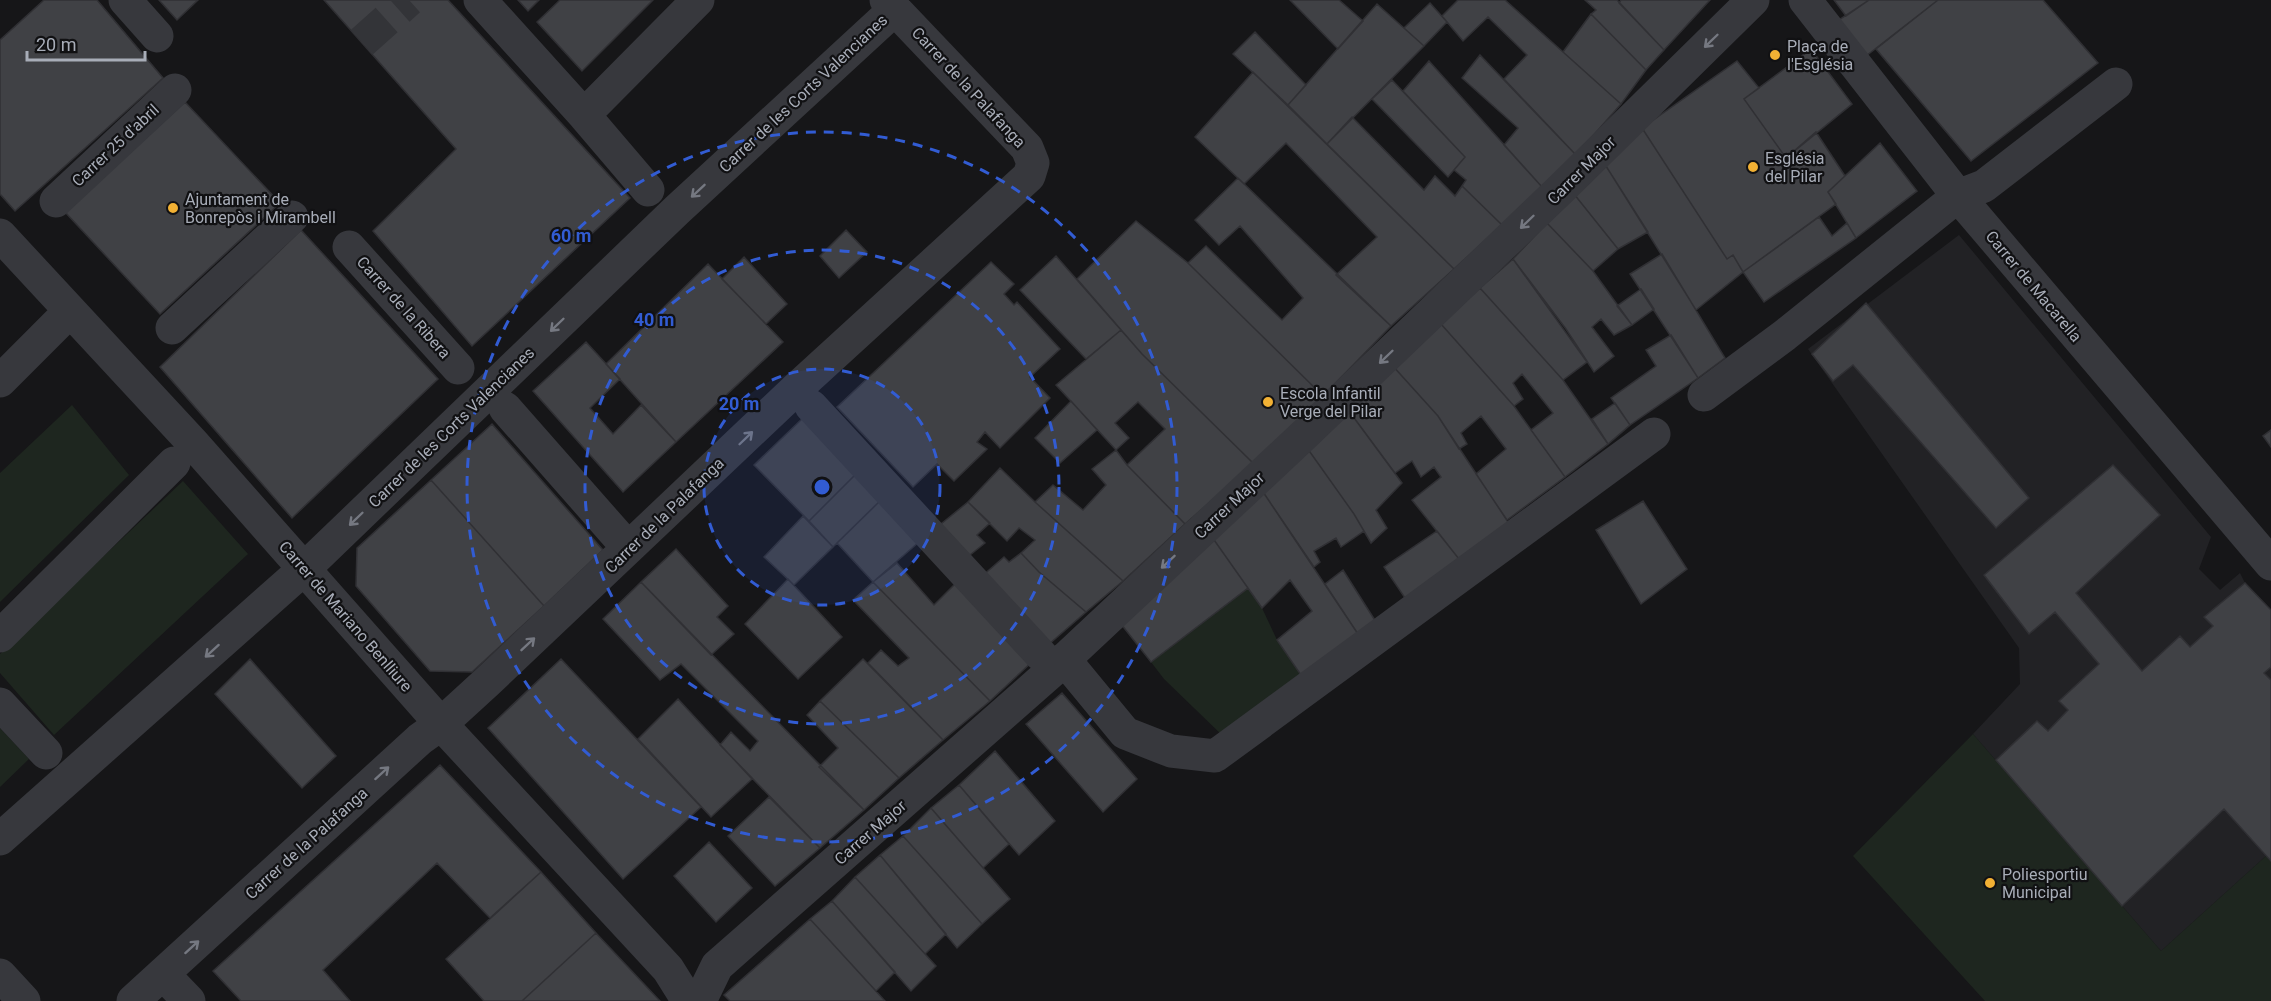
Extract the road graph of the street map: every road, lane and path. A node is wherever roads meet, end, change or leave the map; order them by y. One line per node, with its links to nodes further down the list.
1 (125, 0): 7 (street)
2 (480, 0): 10 (street)
3 (698, 0): 10 (street)
4 (1753, 0): 30 (street, Carrer Major, one-way to 30)
5 (1805, 0): 12 (street, Carrer de Macarella)
6 (891, 4): 28 (street, Carrer de les Corts Valencianes, one-way to 28); 32 (street, Carrer de la Palafanga, one-way to 6)
7 (157, 36)
8 (2116, 84): 12 (street)
9 (175, 90): 13 (street, Carrer 25 d'abril)
10 (584, 115): 11 (street)
11 (648, 190)
12 (1958, 196): 21 (street); 27 (street, Carrer de Macarella)
13 (56, 201)
14 (292, 217): 18 (street)
15 (0, 234): 17 (street, Carrer de Mariano Benlliure)
16 (349, 247): 19 (street, Carrer de la Ribera)
17 (70, 311): 20 (street); 28 (street, Carrer de Mariano Benlliure)
18 (172, 328)
19 (458, 368)
20 (0, 381)
21 (1704, 394)
22 (812, 406): 30 (street)
23 (504, 408): 26 (street)
24 (1654, 434): 30 (street)
25 (174, 463): 29 (street)
26 (623, 542)
27 (2271, 564)
28 (304, 569): 32 (street, Carrer de Mariano Benlliure); 34 (street, Carrer de les Corts Valencianes, one-way to 34)
29 (0, 636)
30 (1052, 657): 41 (street, Carrer Major)
31 (0, 704): 33 (street)
32 (441, 724): 35 (street, Carrer de la Palafanga, one-way to 32); 40 (street, Carrer de Mariano Benlliure)
33 (46, 753)
34 (0, 839)
35 (163, 974): 38 (street, Carrer de la Palafanga); 39 (street)
36 (0, 975): 37 (street)
37 (24, 1001)
38 (133, 1001)
39 (189, 1001)
40 (688, 1001)
41 (700, 1001)

